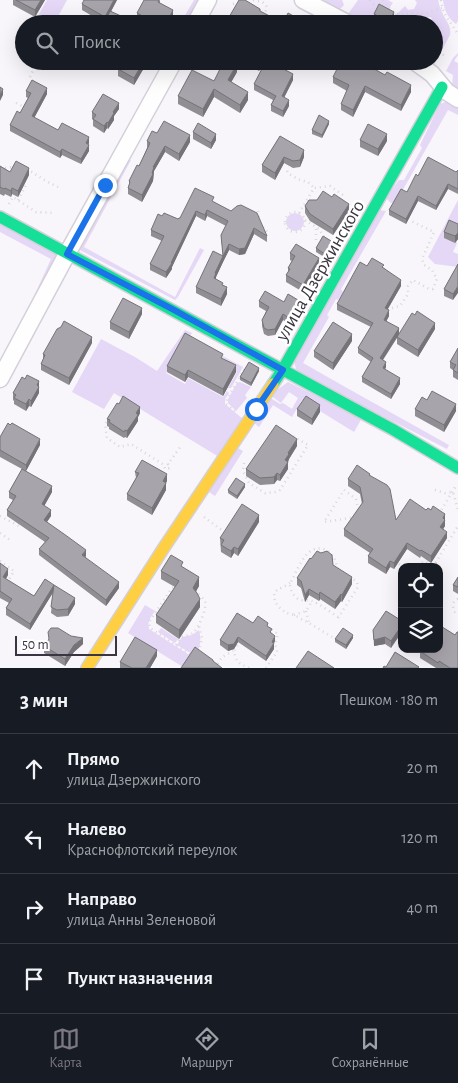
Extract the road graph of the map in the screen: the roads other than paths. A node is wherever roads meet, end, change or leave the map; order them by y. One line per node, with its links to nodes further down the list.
1 (208, 0): 3 (street)
2 (303, 0): 4 (street)
3 (200, 15)
4 (332, 15)
5 (169, 70): 10 (street)
6 (426, 70): 7 (street)
7 (442, 87): 8 (street); 11 (street, улица Дзержинского)
8 (458, 99)
9 (0, 218): 10 (street)
10 (67, 254): 11 (street); 12 (street)
11 (283, 370): 13 (street); 14 (street, улица Дзержинского)
12 (0, 378)
13 (458, 468)
14 (87, 668)

